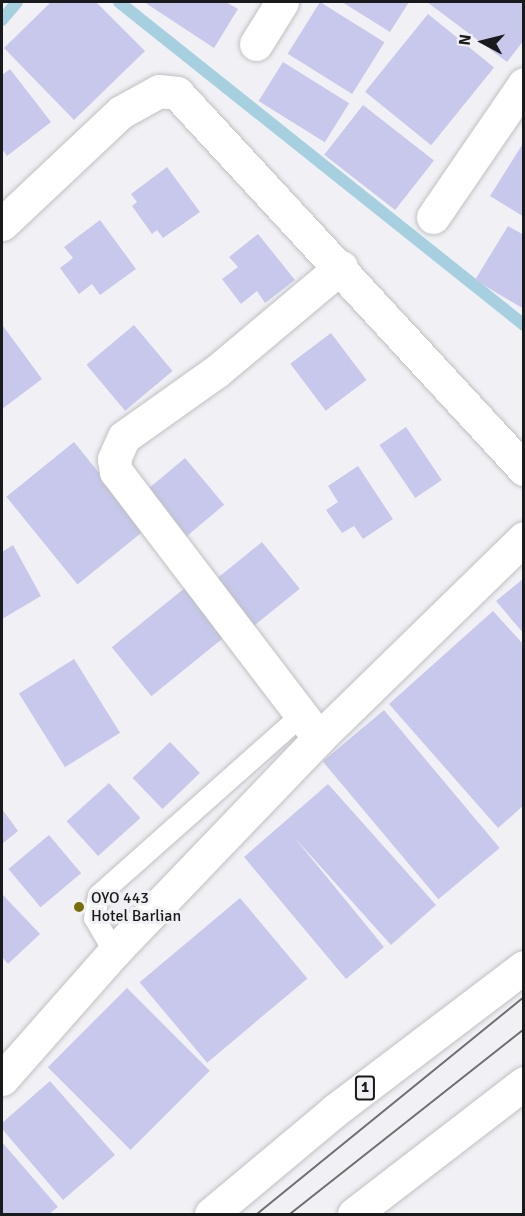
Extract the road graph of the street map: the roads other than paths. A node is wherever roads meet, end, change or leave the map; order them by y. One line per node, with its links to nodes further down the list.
1 (282, 2): 2 (main road)
2 (256, 44)
3 (524, 84): 4 (main road)
4 (433, 217)
5 (2, 224): 6 (main road)
6 (341, 267): 7 (main road); 9 (main road)
7 (524, 469)
8 (524, 538): 9 (main road)
9 (310, 727): 10 (main road); 10 (lane)
10 (114, 952): 12 (main road)
11 (524, 967): 14 (main road, 1)
12 (2, 1079)
13 (524, 1083): 15 (main road)
14 (211, 1215)
15 (354, 1215)

